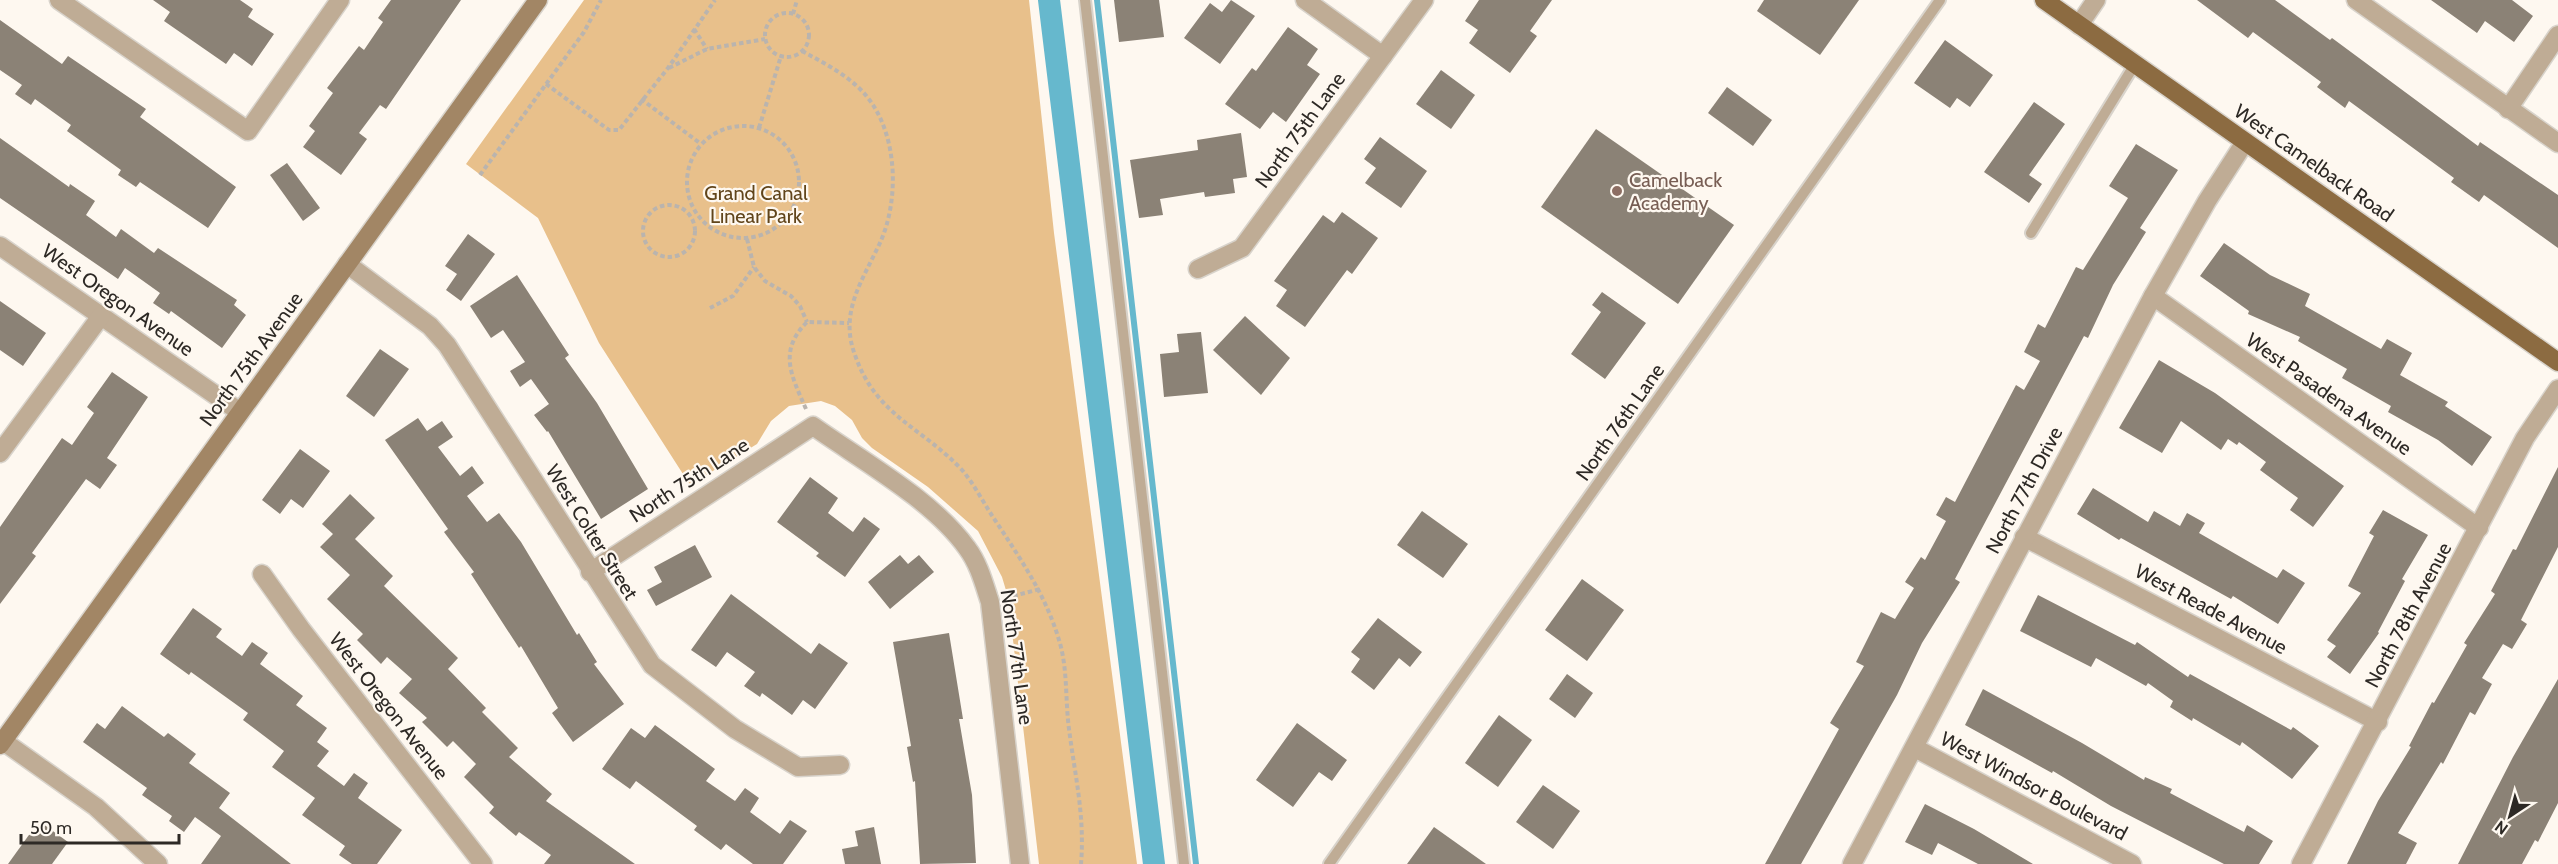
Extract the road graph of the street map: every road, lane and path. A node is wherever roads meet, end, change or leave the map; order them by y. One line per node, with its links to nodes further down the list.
1 (59, 0): 2 (street)
2 (340, 0)
3 (538, 0): 38 (main road, North 75th Avenue)
4 (601, 0): 25 (path)
5 (715, 0): 16 (path)
6 (797, 0): 14 (path)
7 (1085, 0): 65 (lane)
8 (1305, 0): 22 (street)
9 (1424, 0): 22 (street, North 75th Lane)
10 (1940, 0): 66 (lane, North 76th Lane)
11 (2044, 0): 15 (main road, West Camelback Road)
12 (2096, 0): 15 (street)
13 (2356, 0): 27 (street)
14 (793, 14): 18 (path); 20 (path)
15 (2079, 24): 23 (main road, West Camelback Road)
16 (694, 29): 19 (path); 24 (path)
17 (2558, 35): 27 (street)
18 (765, 39): 19 (path); 21 (path)
19 (707, 49): 24 (path)
20 (802, 51): 21 (path); 45 (path)
21 (782, 56): 28 (path)
22 (1383, 56): 40 (street, North 75th Lane)
23 (2135, 64): 29 (main road, West Camelback Road); 35 (lane)
24 (668, 68): 26 (path)
25 (546, 84): 26 (path); 32 (path)
26 (641, 99): 31 (path)
27 (2508, 109): 30 (street)
28 (759, 128): 31 (path); 36 (path)
29 (2245, 142): 41 (street, North 77th Drive); 46 (main road, West Camelback Road)
30 (2558, 143)
31 (701, 144): 33 (path)
32 (480, 175)
33 (695, 210): 34 (path); 36 (path)
34 (689, 215): 34 (path)
35 (2031, 233)
36 (747, 239): 39 (path)
37 (0, 246): 43 (street, West Oregon Avenue)
38 (347, 264): 48 (main road, North 75th Avenue); 53 (street, West Colter Street)
39 (754, 267): 42 (path); 44 (path)
40 (1198, 269)
41 (2153, 297): 51 (street, West Pasadena Avenue); 52 (street, North 77th Drive)
42 (710, 308)
43 (101, 316): 48 (street, West Oregon Avenue); 50 (street)
44 (807, 322): 45 (path); 49 (path)
45 (849, 324): 55 (path)
46 (2558, 362)
47 (2558, 389): 51 (street, North 78th Avenue)
48 (240, 412): 58 (main road, North 75th Avenue)
49 (813, 426): 53 (street, North 75th Lane); 56 (street, North 77th Lane)
50 (0, 453)
51 (2479, 528): 57 (street, North 78th Avenue)
52 (2024, 537): 57 (street, West Reade Avenue); 59 (street, North 77th Drive)
53 (590, 572): 60 (street, West Colter Street)
54 (262, 574): 62 (street, West Oregon Avenue)
55 (1040, 589): 56 (path); 64 (path)
56 (990, 602): 63 (street, North 77th Lane)
57 (2378, 722): 69 (street, North 78th Avenue)
58 (2, 743): 61 (street)
59 (1915, 748): 67 (street, North 77th Drive); 68 (street, West Windsor Boulevard)
60 (840, 765)
61 (158, 864)
62 (483, 864)
63 (1020, 864)
64 (1081, 864)
65 (1184, 864)
66 (1329, 864)
67 (1852, 864)
68 (2132, 864)
69 (2301, 864)

